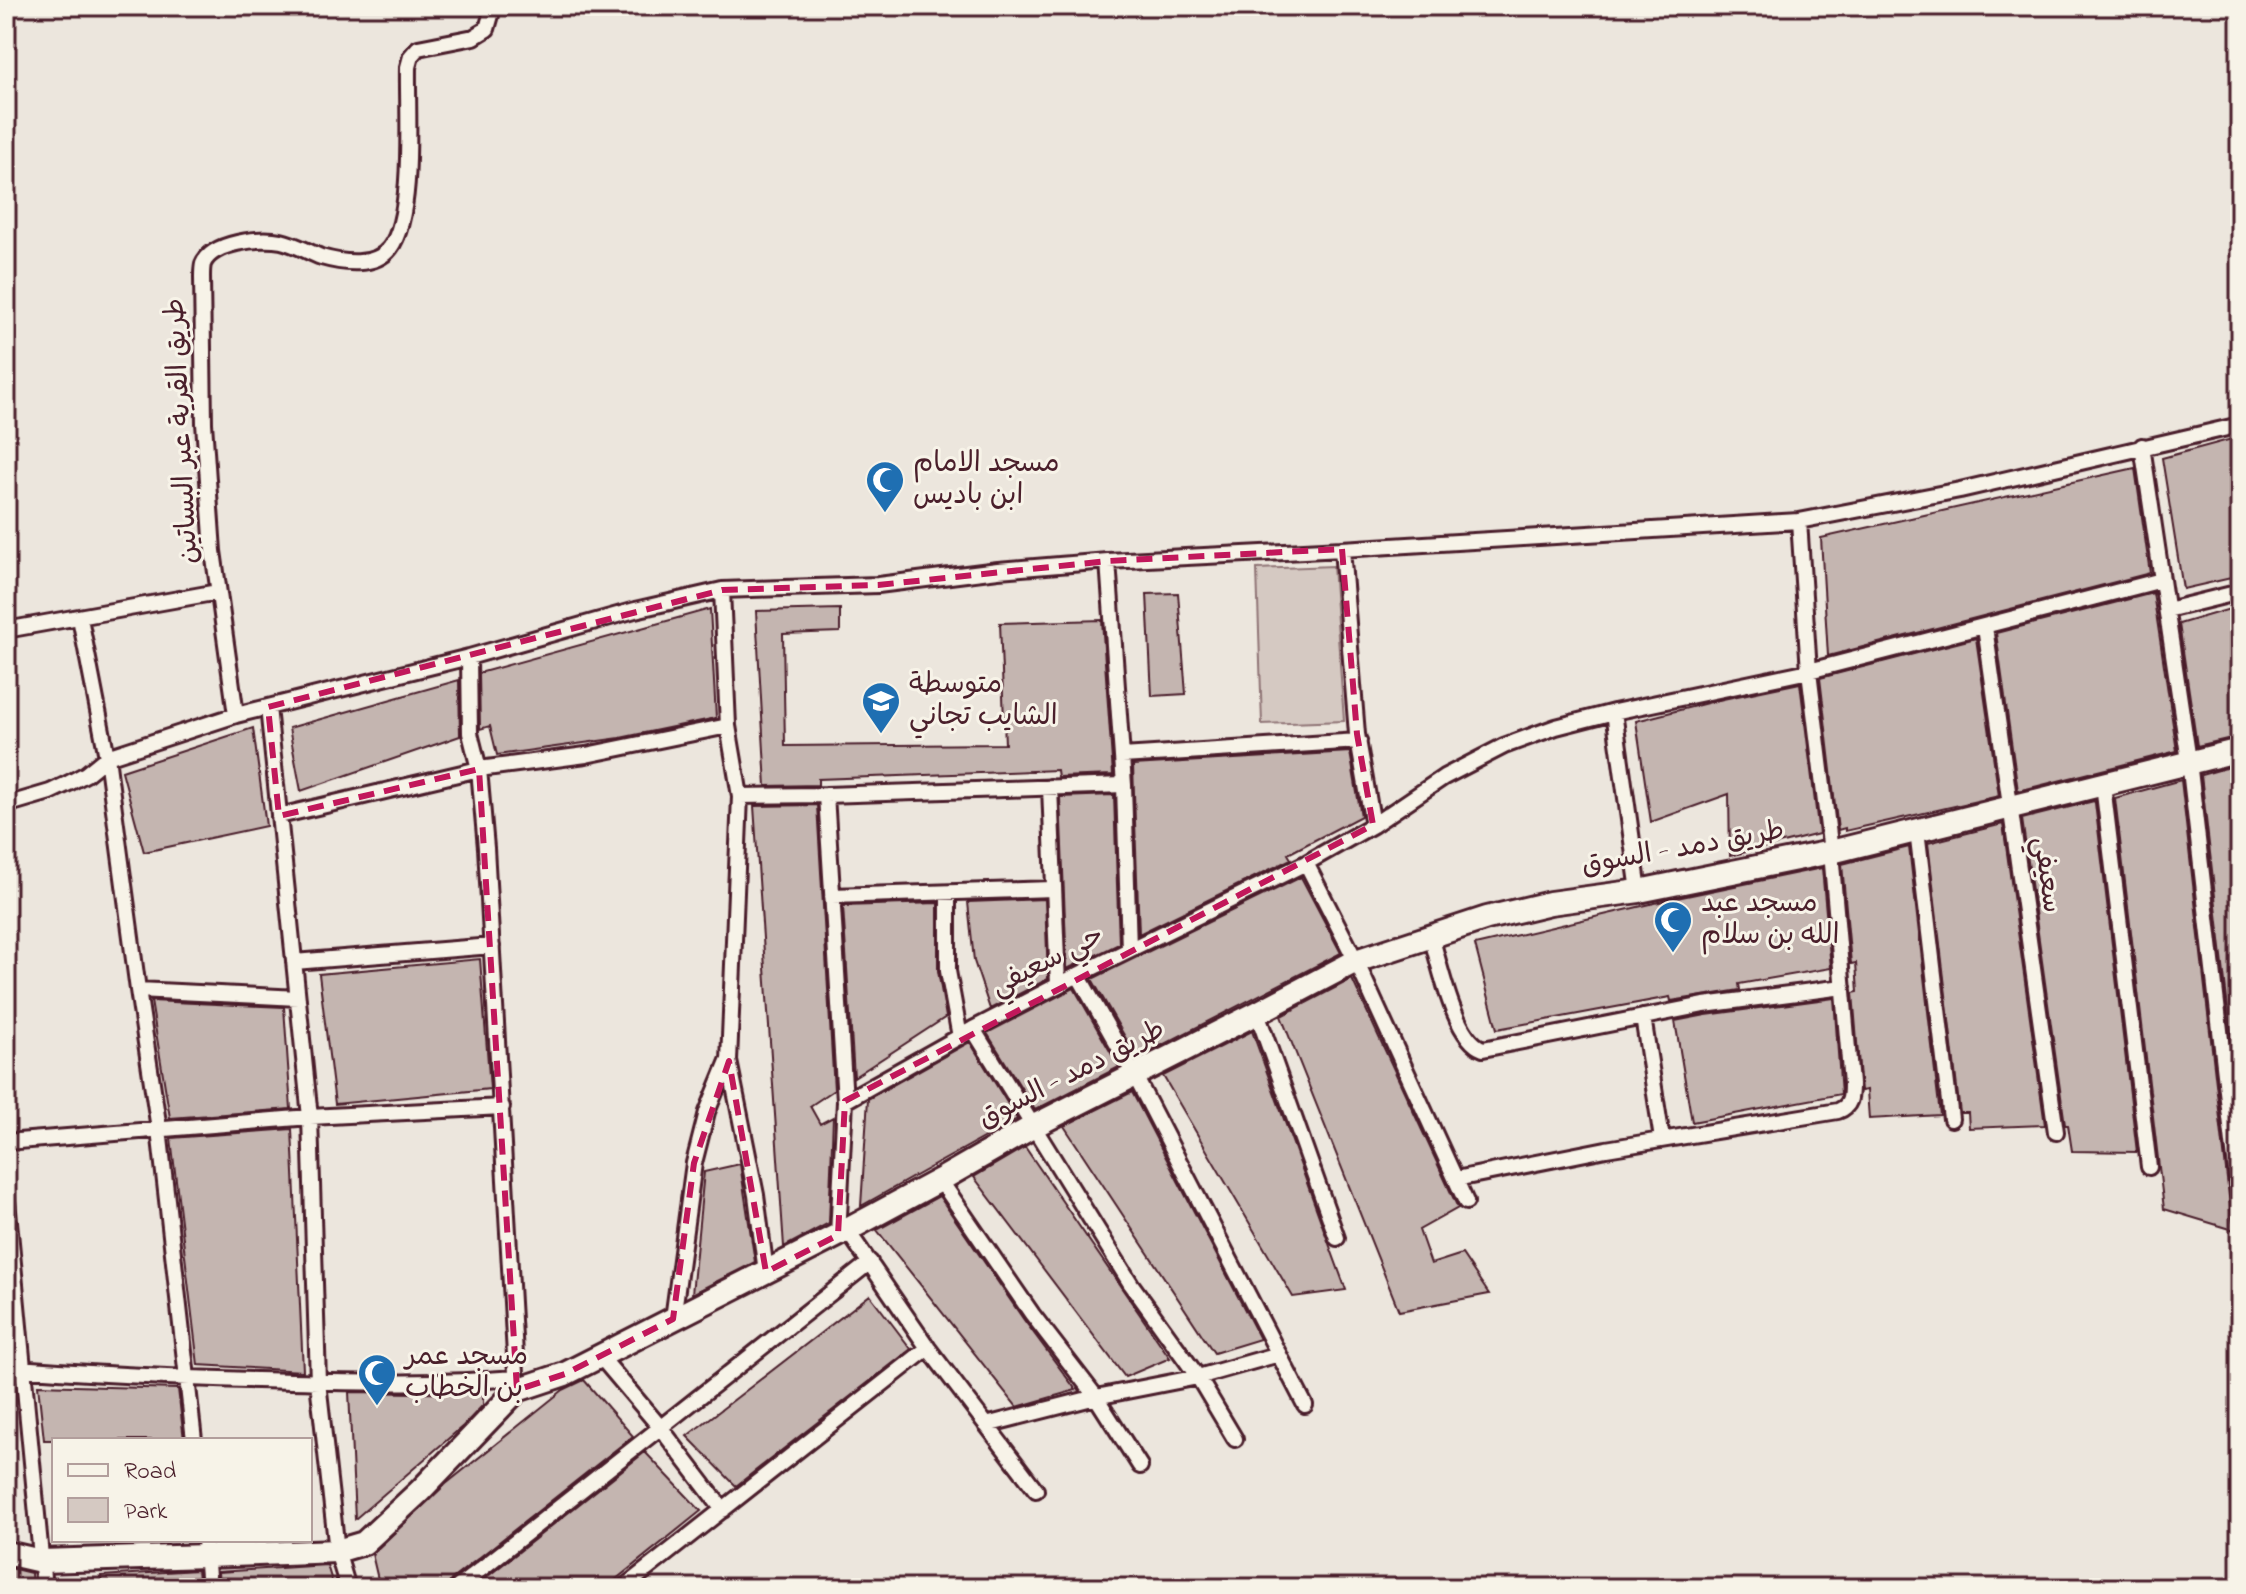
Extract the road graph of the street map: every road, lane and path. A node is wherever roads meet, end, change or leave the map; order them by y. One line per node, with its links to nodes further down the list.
1 (489, 6): 9 (street, طريق القرية عبر البساتين)
2 (2240, 427): 3 (street)
3 (2142, 446): 4 (street); 7 (street)
4 (1799, 521): 5 (street); 16 (street)
5 (1342, 549): 6 (street); 21 (street)
6 (1108, 561): 8 (street); 23 (street, حي سعيفي)
7 (2162, 580): 11 (street); 13 (street)
8 (722, 590): 15 (street); 20 (street)
9 (218, 592): 12 (street); 19 (street, طريق القرية عبر البساتين)
10 (2240, 592): 11 (street)
11 (2167, 610): 25 (street)
12 (80, 618): 14 (street); 24 (street)
13 (1985, 627): 16 (street); 33 (street, سعيفي)
14 (6, 630)
15 (469, 657): 17 (street); 26 (street)
16 (1809, 671): 18 (street); 37 (street)
17 (268, 707): 19 (street); 34 (street)
18 (1614, 712): 35 (street); 40 (street)
19 (236, 715): 24 (street)
20 (728, 726): 26 (street); 31 (street)
21 (1359, 741): 23 (street); 35 (street)
22 (2240, 750): 25 (main road, طريق دمد - السوق)
23 (1122, 756): 27 (street, حي سعيفي)
24 (107, 757): 32 (street); 51 (street)
25 (2189, 761): 28 (main road, طريق دمد - السوق); 72 (street)
26 (479, 769): 34 (street); 44 (street)
27 (1124, 785): 29 (street); 45 (street, حي سعيفي)
28 (2103, 785): 33 (main road, طريق دمد - السوق); 67 (street)
29 (1050, 787): 30 (street); 39 (street)
30 (826, 795): 31 (street); 42 (street)
31 (740, 796): 56 (street)
32 (6, 805)
33 (2010, 809): 36 (main road, طريق دمد - السوق); 64 (street, سعيفي)
34 (279, 816): 47 (street)
35 (1373, 825): 38 (street)
36 (1917, 831): 37 (main road, طريق دمد - السوق); 61 (street)
37 (1831, 852): 40 (main road, طريق دمد - السوق); 50 (street)
38 (1306, 863): 45 (street); 46 (street)
39 (1053, 889): 41 (street); 49 (street)
40 (1639, 891): 43 (main road, طريق دمد - السوق)
41 (948, 893): 42 (street); 55 (street)
42 (832, 896): 58 (street)
43 (1431, 936): 46 (main road, طريق دمد - السوق); 54 (street)
44 (492, 946): 47 (street); 59 (street)
45 (1129, 950): 48 (street, حي سعيفي)
46 (1356, 961): 53 (main road, طريق دمد - السوق); 68 (street)
47 (294, 962): 52 (street)
48 (1078, 975): 49 (street, حي سعيفي); 57 (street)
49 (1058, 985): 55 (street, حي سعيفي)
50 (1843, 987): 54 (street); 65 (street)
51 (138, 990): 52 (street); 63 (street)
52 (298, 998): 60 (street)
53 (1257, 1013): 57 (main road, طريق دمد - السوق); 74 (street)
54 (1643, 1017): 65 (street)
55 (966, 1033): 58 (street, حي سعيفي); 62 (street)
56 (729, 1061): 76 (street); 77 (street)
57 (1135, 1076): 62 (main road, طريق دمد - السوق); 79 (street)
58 (845, 1101): 73 (street)
59 (502, 1107): 60 (street); 86 (street)
60 (310, 1117): 63 (street); 85 (street)
61 (1951, 1119)
62 (1034, 1126): 69 (main road, طريق دمد - السوق); 83 (street)
63 (159, 1129): 66 (street); 84 (street)
64 (2056, 1132)
65 (1662, 1139): 68 (street)
66 (6, 1142)
67 (2149, 1167)
68 (1456, 1179): 71 (street)
69 (940, 1180): 73 (main road, طريق دمد - السوق); 87 (street)
70 (6, 1190): 82 (street)
71 (1466, 1202)
72 (2240, 1204)
73 (843, 1232): 75 (street); 76 (main road, طريق دمد - السوق)
74 (1337, 1238)
75 (870, 1262): 78 (street); 90 (street)
76 (766, 1272): 77 (main road, طريق دمد - السوق)
77 (673, 1319): 80 (main road, طريق دمد - السوق)
78 (928, 1348): 89 (street); 95 (street)
79 (1279, 1354): 83 (street); 88 (street)
80 (600, 1356): 86 (main road, طريق دمد - السوق); 90 (street)
81 (6, 1367): 82 (street)
82 (23, 1368): 84 (street); 99 (street)
83 (1198, 1377): 87 (street); 92 (street)
84 (187, 1379): 85 (street); 91 (street)
85 (318, 1382): 86 (street); 97 (street)
86 (516, 1384): 97 (main road, طريق دمد - السوق)
87 (1096, 1397): 89 (street); 93 (street)
88 (1305, 1405)
89 (986, 1425): 94 (street)
90 (660, 1427): 95 (street); 103 (street)
91 (194, 1438)
92 (1235, 1439)
93 (1140, 1466)
94 (1036, 1490)
95 (723, 1510): 104 (street)
96 (206, 1548): 97 (main road, طريق دمد - السوق); 99 (main road, طريق دمد - السوق); 101 (street)
97 (337, 1551): 102 (street)
98 (6, 1553): 99 (main road, طريق دمد - السوق)
99 (41, 1561): 100 (street)
100 (44, 1588)
101 (209, 1588)
102 (348, 1588)
103 (457, 1588)
104 (623, 1588)

